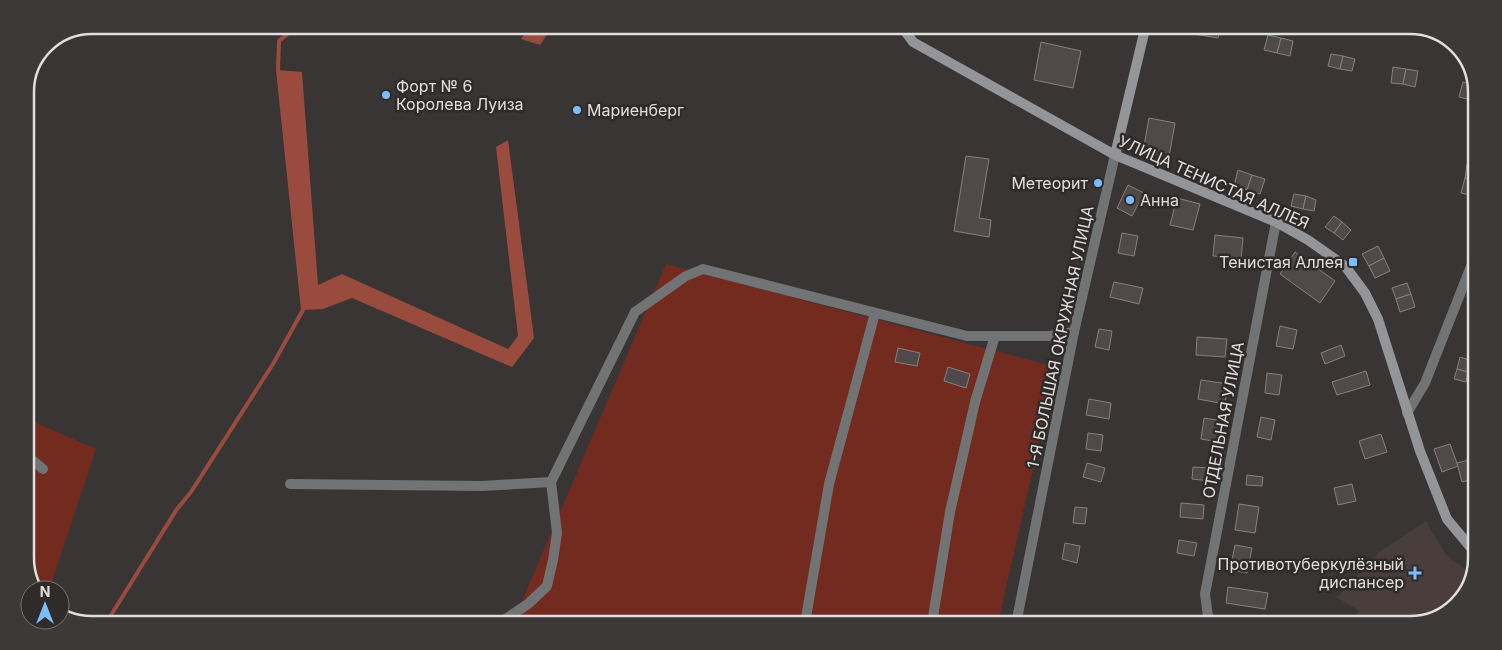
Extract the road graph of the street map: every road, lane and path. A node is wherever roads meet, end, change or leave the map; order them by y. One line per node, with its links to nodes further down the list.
1 (908, 34): 3 (main road, УЛИЦА ТЕНИСТАЯ АЛЛЕЯ)
2 (1144, 34): 3 (main road, 1-Я БОЛЬШАЯ ОКРУЖНАЯ УЛИЦА)
3 (1115, 156): 4 (main road, УЛИЦА ТЕНИСТАЯ АЛЛЕЯ); 7 (street, 1-Я БОЛЬШАЯ ОКРУЖНАЯ УЛИЦА)
4 (1276, 222): 9 (main road, УЛИЦА ТЕНИСТАЯ АЛЛЕЯ); 19 (street, ОТДЕЛЬНАЯ УЛИЦА)
5 (1468, 274): 9 (street)
6 (875, 312): 8 (street); 12 (street); 16 (street)
7 (1074, 332): 8 (street); 18 (street, 1-Я БОЛЬШАЯ ОКРУЖНАЯ УЛИЦА)
8 (995, 336): 17 (street)
9 (1407, 413): 14 (main road, УЛИЦА ТЕНИСТАЯ АЛЛЕЯ)
10 (34, 462): 11 (street)
11 (43, 469)
12 (551, 482): 13 (street); 15 (street)
13 (290, 484)
14 (1468, 545)
15 (510, 616)
16 (806, 616)
17 (933, 616)
18 (1018, 616)
19 (1208, 616)

